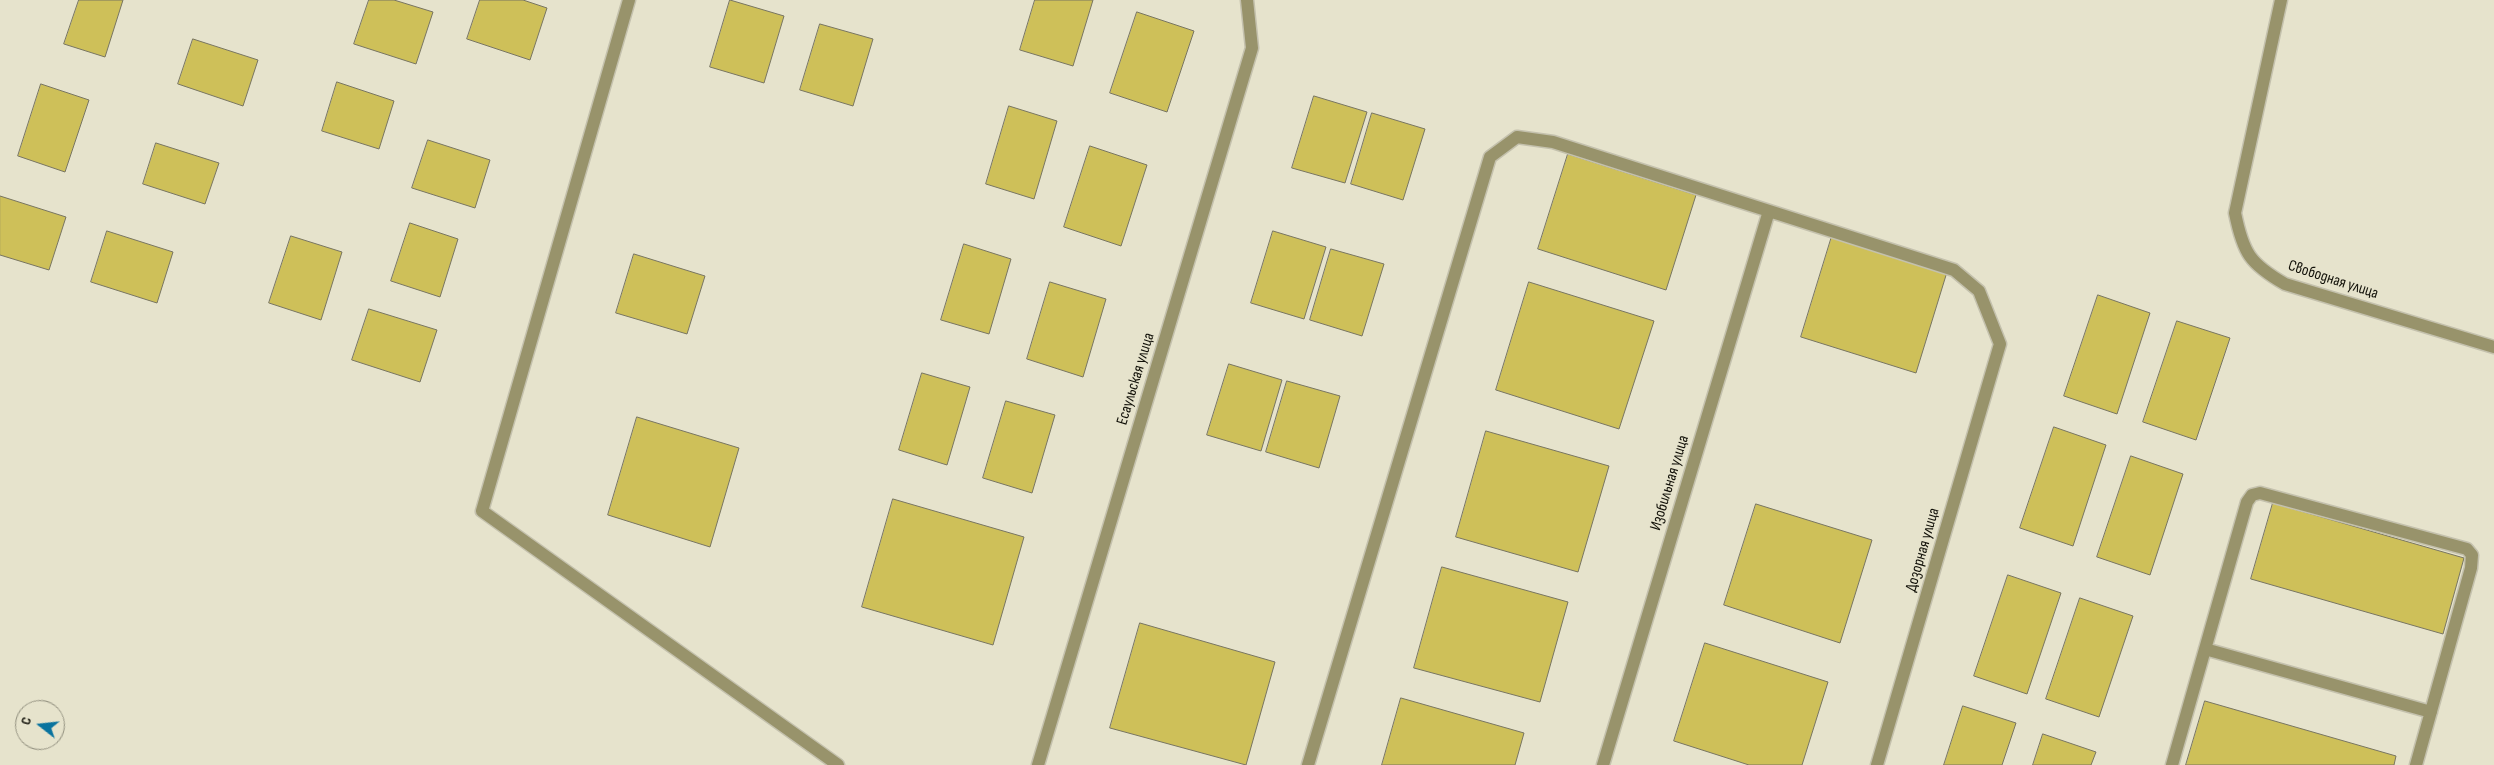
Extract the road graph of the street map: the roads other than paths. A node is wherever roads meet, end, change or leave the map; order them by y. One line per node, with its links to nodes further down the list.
1 (629, 0): 8 (street)
2 (1247, 0): 9 (street, Есаульская улица)
3 (2281, 0): 5 (street, Свободная улица)
4 (1769, 211): 10 (street); 11 (street, Изобильная улица); 12 (street, Дозорная улица)
5 (2494, 347)
6 (2205, 649): 7 (street); 7 (street); 13 (street)
7 (2431, 712): 14 (street)
8 (838, 765)
9 (1038, 765)
10 (1308, 765)
11 (1603, 765)
12 (1877, 765)
13 (2172, 765)
14 (2416, 765)

